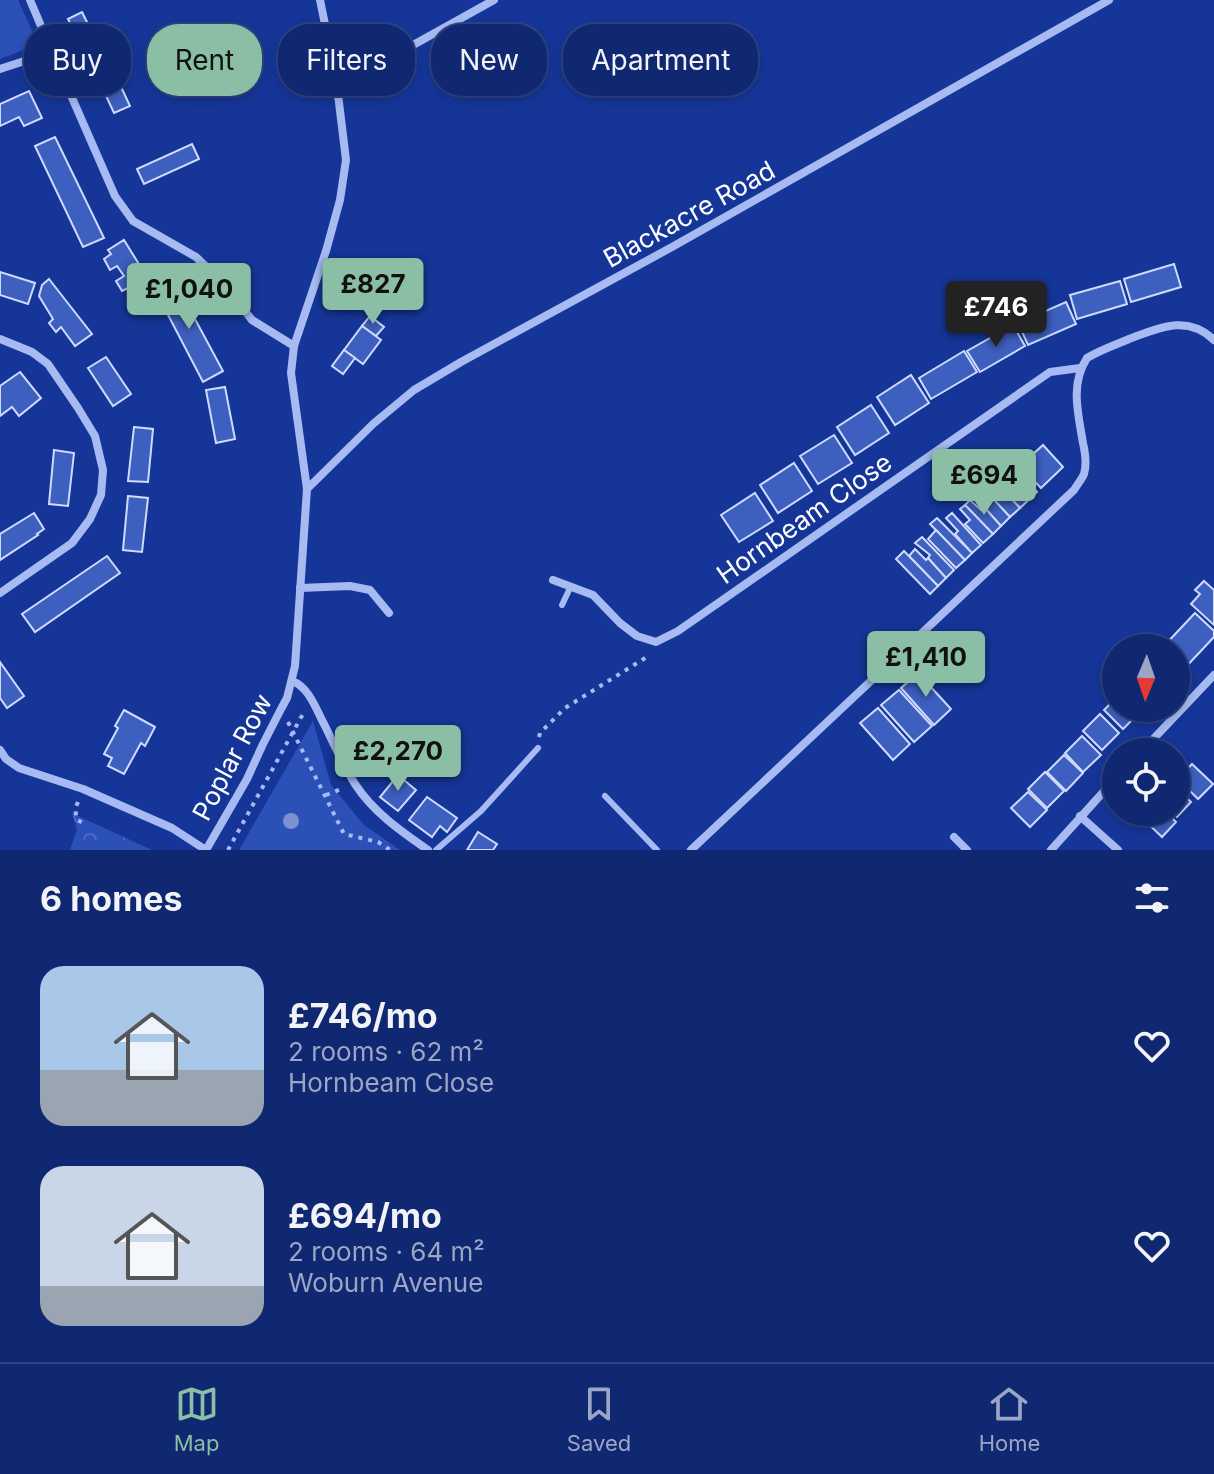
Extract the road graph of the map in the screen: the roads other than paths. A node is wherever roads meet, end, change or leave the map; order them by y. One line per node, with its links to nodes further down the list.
1 (30, 0): 5 (street)
2 (320, 0): 6 (street, Poplar Row)
3 (494, 0): 7 (street)
4 (1109, 0): 16 (street, Blackacre Road)
5 (40, 24)
6 (325, 24)
7 (415, 44)
8 (24, 61): 9 (street)
9 (0, 69)
10 (71, 96): 14 (street)
11 (338, 96): 14 (street, Poplar Row)
12 (0, 339): 20 (street)
13 (1214, 340): 15 (street)
14 (294, 346): 16 (street, Poplar Row)
15 (1080, 368): 19 (street, Hornbeam Close); 36 (street)
16 (307, 489): 18 (street, Poplar Row)
17 (553, 580): 19 (street)
18 (300, 588): 22 (street); 24 (street, Poplar Row)
19 (570, 588): 21 (lane)
20 (0, 593)
21 (562, 605)
22 (389, 613)
23 (1214, 675): 25 (street)
24 (292, 681): 32 (street, Poplar Row); 33 (street)
25 (1154, 738)
26 (538, 748): 34 (lane)
27 (0, 750): 32 (street)
28 (1102, 793): 30 (street)
29 (605, 796): 35 (lane)
30 (1080, 816): 38 (street); 39 (street)
31 (954, 837): 37 (street)
32 (206, 850)
33 (428, 850)
34 (436, 850)
35 (657, 850)
36 (691, 850)
37 (967, 850)
38 (1051, 850)
39 (1118, 850)

